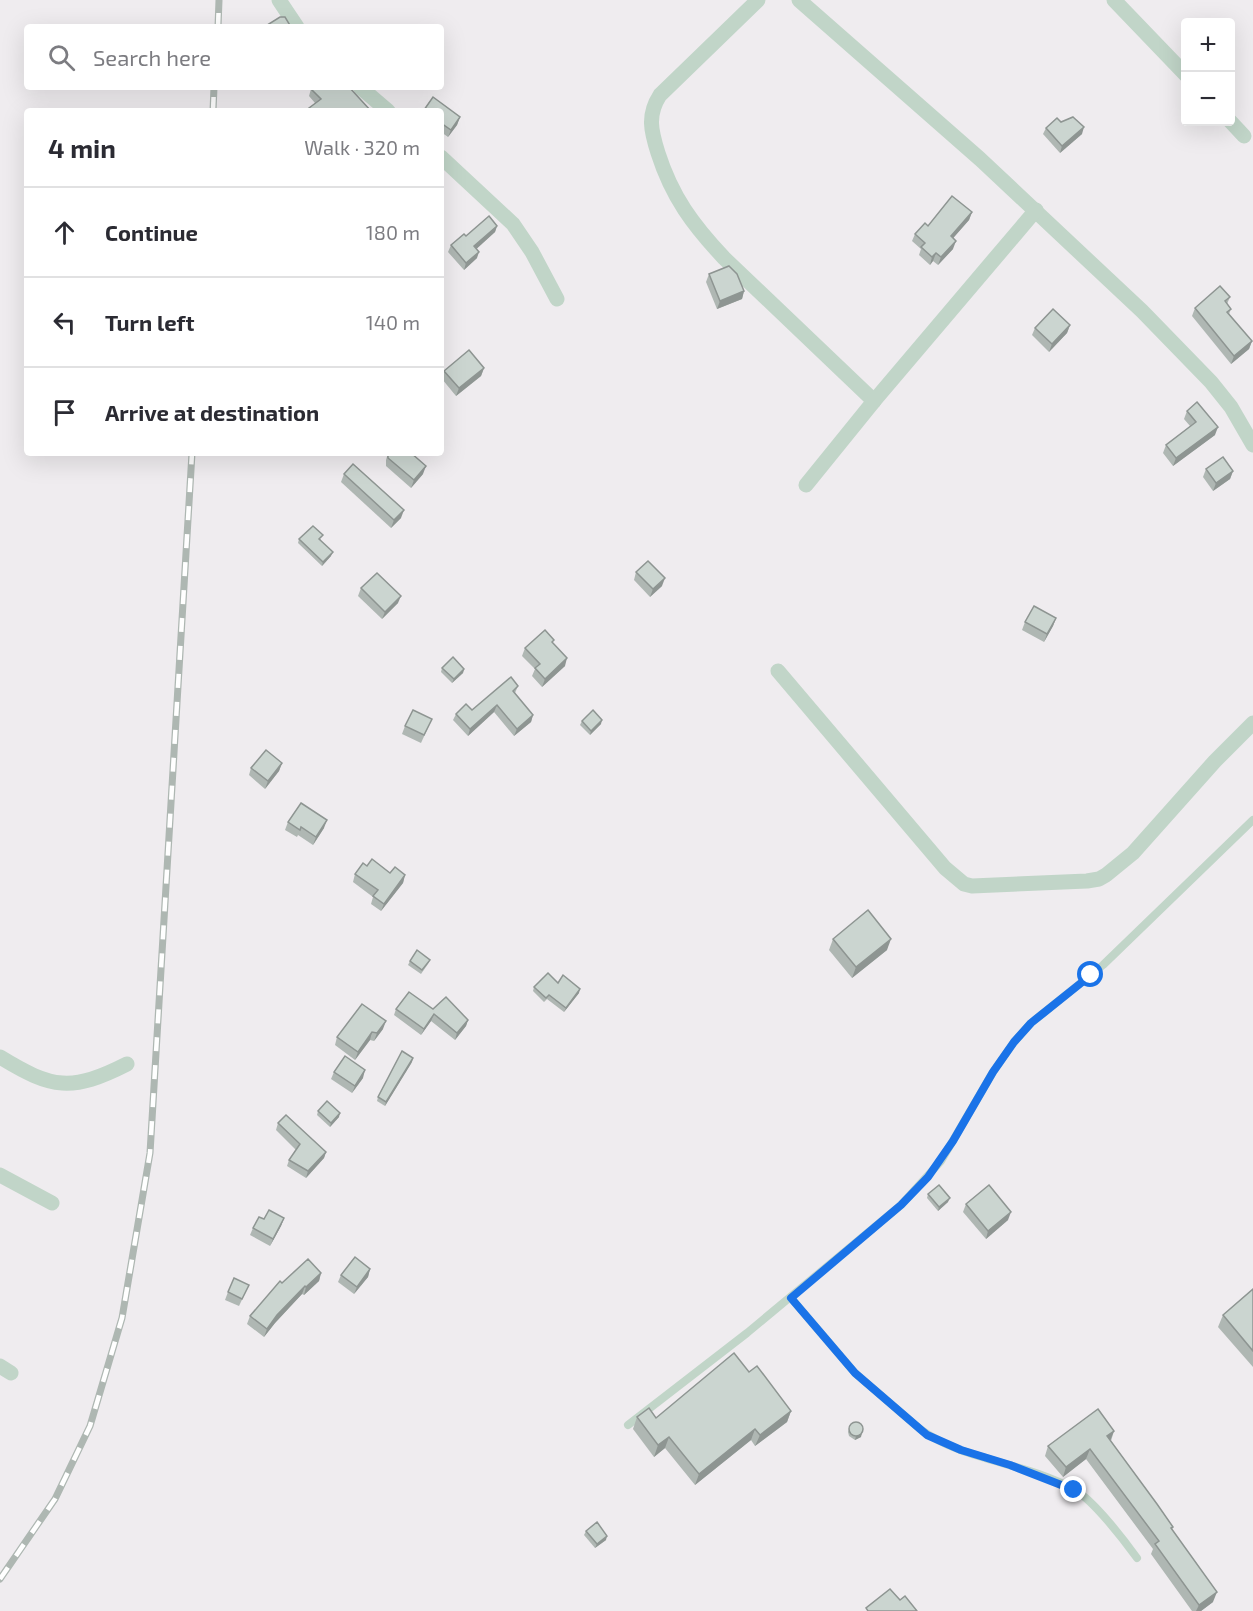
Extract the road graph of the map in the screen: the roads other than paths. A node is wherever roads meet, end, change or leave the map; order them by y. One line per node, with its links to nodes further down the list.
1 (279, 0): 5 (street)
2 (758, 0): 14 (street)
3 (799, 0): 12 (street)
4 (1114, 0): 6 (street)
5 (295, 24)
6 (1182, 72)
7 (364, 90): 8 (street)
8 (384, 108)
9 (1234, 126): 10 (street)
10 (1244, 136)
11 (444, 160): 13 (street)
12 (1036, 210): 14 (street); 15 (street)
13 (557, 299)
14 (874, 401): 16 (street)
15 (1251, 435)
16 (806, 485)
17 (778, 671): 18 (street)
18 (1253, 723)
19 (1253, 820): 24 (lane)
20 (0, 1057): 21 (street)
21 (127, 1064)
22 (0, 1175): 23 (street)
23 (52, 1203)
24 (791, 1298): 25 (lane); 26 (lane)
25 (628, 1425)
26 (1137, 1558)

